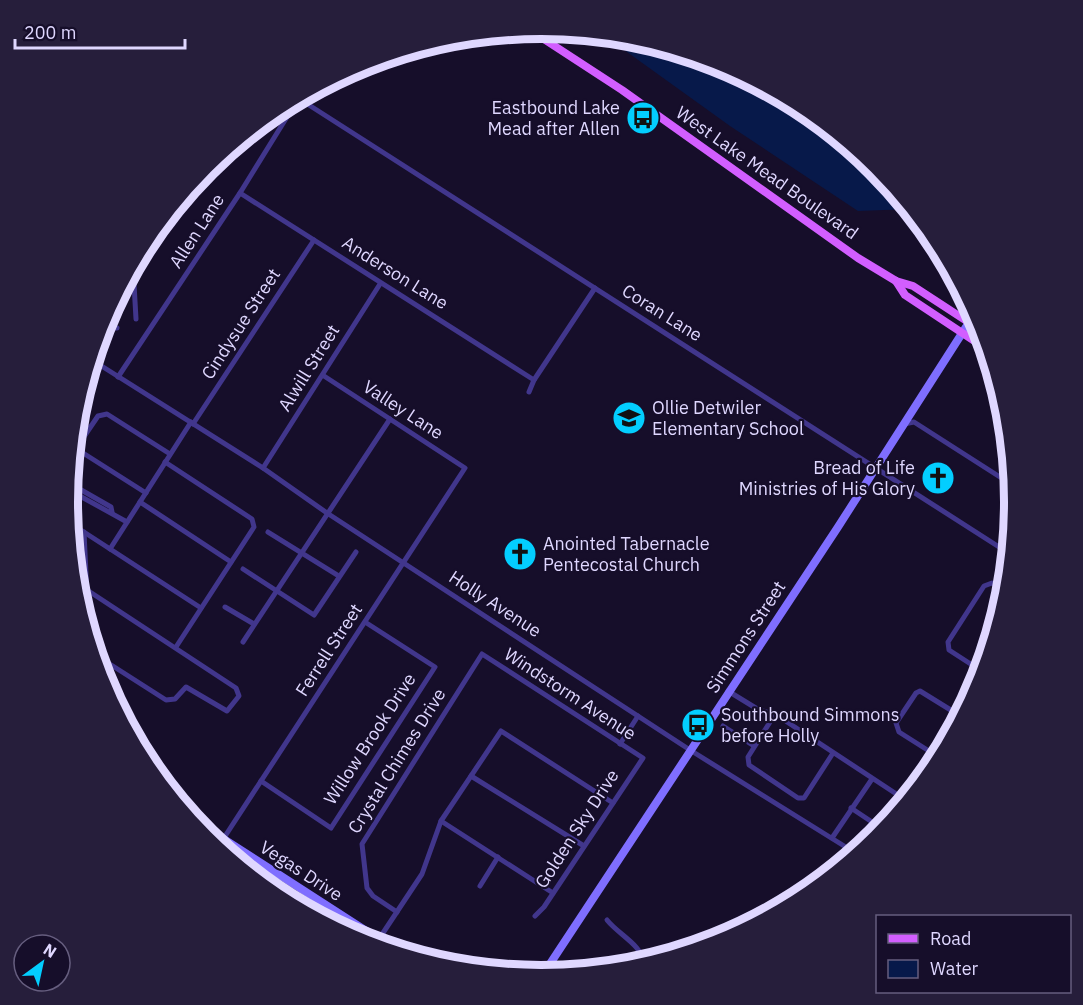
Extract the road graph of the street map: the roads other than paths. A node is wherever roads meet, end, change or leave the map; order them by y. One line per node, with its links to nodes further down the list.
1 (544, 39): 6 (main road, West Lake Mead Boulevard)
2 (305, 104): 9 (street, Coran Lane)
3 (289, 114): 4 (street, Allen Lane)
4 (240, 193): 5 (street, Anderson Lane); 18 (street, Allen Lane)
5 (314, 240): 8 (street, Anderson Lane); 22 (street, Cindysue Street)
6 (896, 281): 11 (main road, West Lake Mead Boulevard); 14 (main road, West Lake Mead Boulevard)
7 (134, 282): 10 (street)
8 (380, 284): 17 (street, Alwill Street); 19 (street, Anderson Lane)
9 (595, 288): 19 (street); 28 (street, Coran Lane)
10 (136, 319)
11 (969, 322): 14 (main road, Simmons Street)
12 (112, 328): 13 (street)
13 (117, 328)
14 (962, 333): 15 (main road, West Lake Mead Boulevard); 23 (main road, Simmons Street)
15 (976, 342)
16 (100, 365): 18 (street, Holly Avenue)
17 (324, 376): 21 (street, Valley Lane); 29 (street, Alwill Street)
18 (118, 377): 22 (street, Holly Avenue)
19 (534, 380): 20 (street)
20 (529, 392)
21 (390, 419): 30 (street, Valley Lane); 37 (street)
22 (192, 423): 26 (street, Cindysue Street); 29 (street, Holly Avenue)
23 (904, 424): 28 (main road, Simmons Street); 31 (street)
24 (82, 440): 26 (street)
25 (81, 449): 33 (street)
26 (170, 454): 27 (street, Cindysue Street)
27 (165, 462): 33 (street, Cindysue Street); 46 (street)
28 (876, 467): 43 (street, Coran Lane); 63 (main road, Simmons Street)
29 (264, 468): 37 (street, Holly Avenue)
30 (465, 468): 47 (street, Ferrell Street)
31 (1004, 480)
32 (78, 488): 36 (street)
33 (146, 493): 35 (street, Cindysue Street)
34 (78, 495): 36 (street)
35 (140, 502): 38 (street, Cindysue Street); 46 (street)
36 (112, 512): 38 (street)
37 (327, 513): 45 (street); 47 (street, Holly Avenue)
38 (127, 522): 42 (street, Cindysue Street)
39 (79, 529): 40 (street)
40 (84, 532): 42 (street); 51 (street)
41 (268, 532): 45 (street)
42 (110, 549): 55 (street)
43 (1002, 549)
44 (356, 552): 49 (street)
45 (301, 553): 49 (street); 52 (street)
46 (231, 562): 55 (street)
47 (404, 562): 56 (street, Ferrell Street); 66 (street, Holly Avenue)
48 (243, 568): 52 (street)
49 (339, 576): 52 (street)
50 (997, 588): 62 (street)
51 (87, 590): 53 (street); 59 (street)
52 (277, 590): 57 (street)
53 (87, 594)
54 (225, 607): 57 (street)
55 (201, 608): 59 (street)
56 (364, 622): 76 (street, Ferrell Street); 76 (street, Willow Brook Drive)
57 (255, 624): 58 (street)
58 (243, 642)
59 (176, 647): 61 (street)
60 (482, 654): 68 (street, Windstorm Avenue); 93 (street, Crystal Chimes Drive)
61 (107, 662)
62 (975, 666)
63 (728, 691): 65 (street); 70 (main road, Simmons Street)
64 (955, 712): 72 (street)
65 (775, 714): 69 (street); 71 (street)
66 (638, 716): 68 (street); 70 (street, Holly Avenue)
67 (723, 726): 69 (street)
68 (620, 744): 73 (street, Windstorm Avenue)
69 (754, 746): 71 (street)
70 (690, 750): 83 (street, Holly Avenue); 99 (main road, Simmons Street)
71 (833, 753): 75 (street)
72 (932, 753)
73 (643, 758): 78 (street, Golden Sky Drive)
74 (471, 776): 78 (street); 80 (street); 84 (street)
75 (872, 779): 77 (street); 79 (street)
76 (261, 782): 82 (street, Ferrell Street)
77 (900, 796)
78 (613, 803): 84 (street, Golden Sky Drive)
79 (851, 808): 81 (street); 83 (street)
80 (441, 821): 86 (street); 93 (street)
81 (875, 824)
82 (223, 838): 87 (main road, Vegas Drive)
83 (832, 838): 85 (street, Holly Avenue)
84 (584, 846): 90 (street, Golden Sky Drive)
85 (849, 849)
86 (498, 857): 89 (street); 90 (street)
87 (256, 860): 88 (street); 91 (main road, Vegas Drive)
88 (253, 865)
89 (480, 886)
90 (554, 893): 94 (street, Golden Sky Drive)
91 (312, 896): 92 (street); 96 (main road, Vegas Drive)
92 (307, 902)
93 (397, 912): 97 (street)
94 (535, 916)
95 (608, 920): 98 (street)
96 (357, 928)
97 (381, 937)
98 (641, 955)
99 (550, 964): 100 (street)
100 (553, 966)

